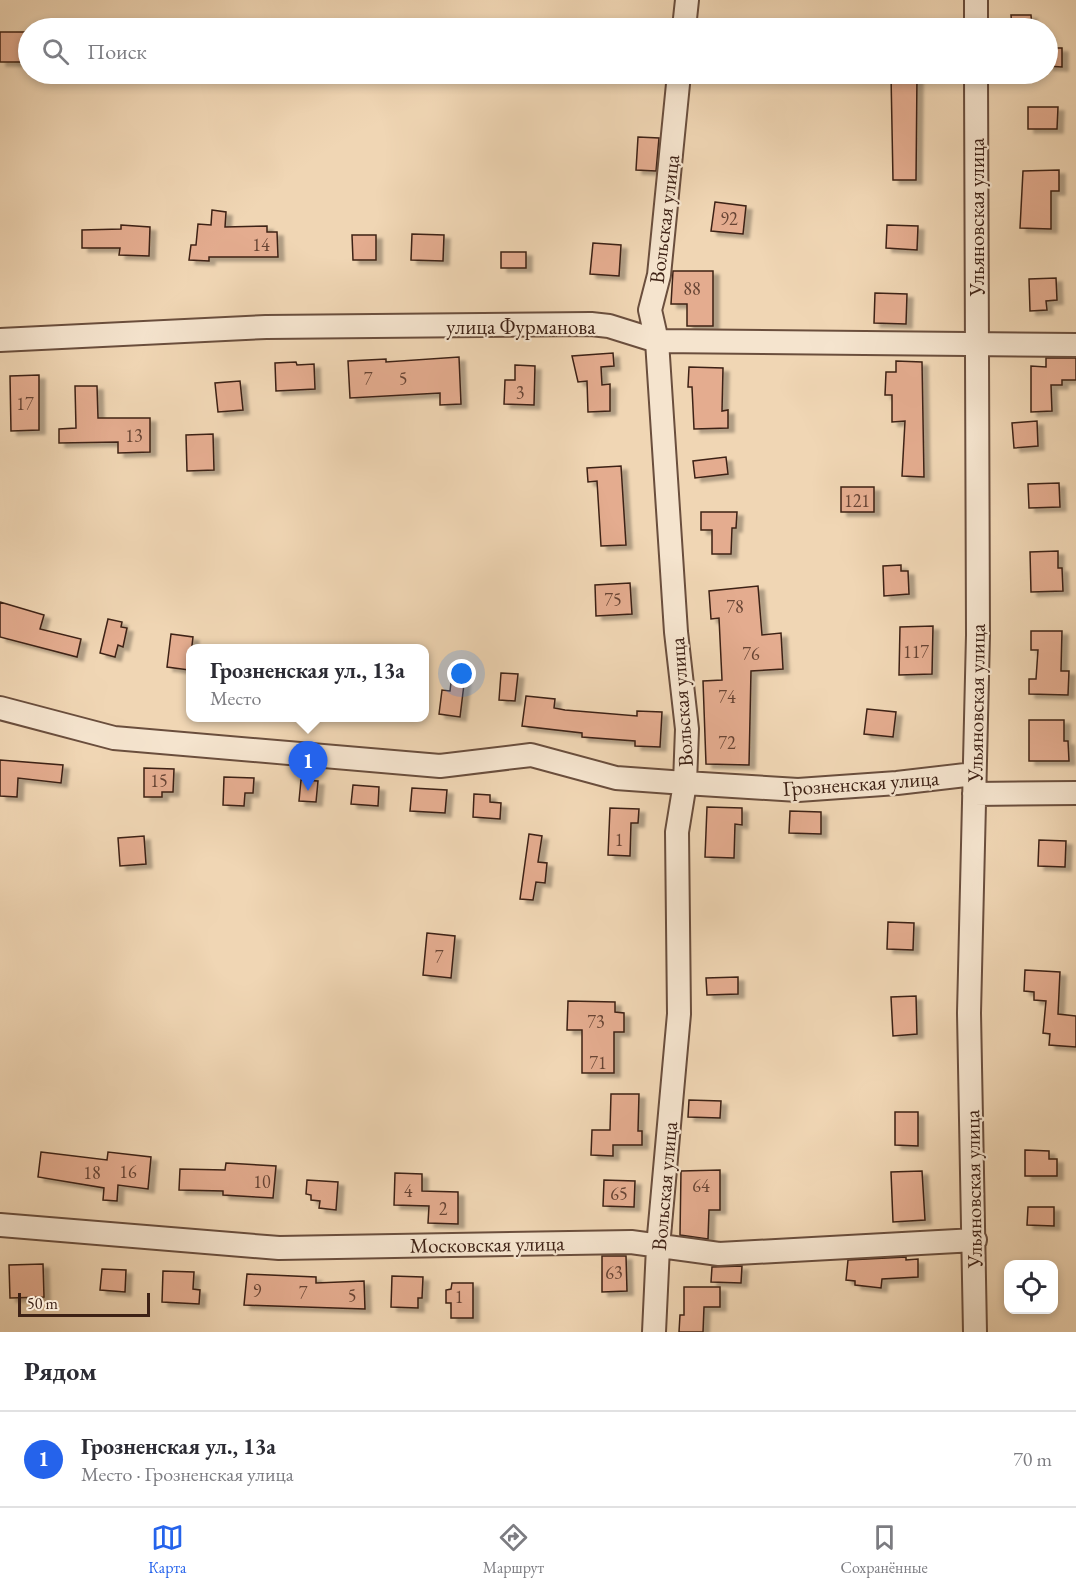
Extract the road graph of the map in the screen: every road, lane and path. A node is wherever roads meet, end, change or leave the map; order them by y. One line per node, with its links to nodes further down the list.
1 (687, 0): 3 (street)
2 (976, 0): 4 (street)
3 (685, 18)
4 (976, 18)
5 (679, 84): 8 (street, Вольская улица)
6 (976, 84): 9 (street, Ульяновская улица)
7 (0, 340): 8 (street, улица Фурманова)
8 (657, 340): 9 (street, улица Фурманова); 12 (street, Вольская улица)
9 (976, 344): 10 (street, улица Фурманова); 13 (street, Ульяновская улица)
10 (1076, 345)
11 (0, 708): 12 (street, Грозненская улица)
12 (685, 783): 13 (street, Грозненская улица); 17 (street, Вольская улица)
13 (974, 784): 14 (street, Грозненская улица); 16 (street, Ульяновская улица)
14 (1076, 793)
15 (0, 1225): 17 (street, Московская улица)
16 (975, 1240): 17 (street, Московская улица); 19 (street, Ульяновская улица)
17 (658, 1247): 18 (street, Вольская улица)
18 (654, 1332)
19 (975, 1332)

